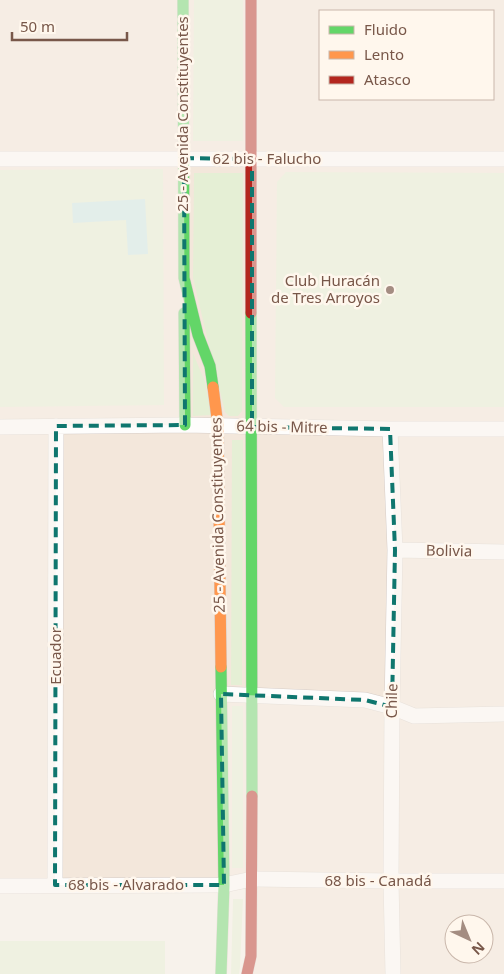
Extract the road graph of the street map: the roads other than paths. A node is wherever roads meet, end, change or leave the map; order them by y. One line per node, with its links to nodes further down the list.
1 (183, 0): 3 (main road, 25 - Avenida Constituyentes)
2 (251, 0): 5 (main road)
3 (184, 158): 4 (street, 62 bis - Falucho); 5 (street, 62 bis - Falucho); 7 (main road, 25 - Avenida Constituyentes)
4 (0, 159)
5 (252, 159): 6 (street, 62 bis - Falucho); 12 (main road)
6 (504, 159)
7 (184, 278): 8 (main road); 10 (main road, 25 - Avenida Constituyentes)
8 (185, 425): 9 (street, 64 bis - Mitre); 10 (street, 64 bis - Mitre)
9 (56, 426): 11 (street, 64 bis - Mitre); 24 (street, Ecuador)
10 (218, 426): 12 (street, 64 bis - Mitre); 17 (main road, 25 - Avenida Constituyentes)
11 (0, 427)
12 (252, 427): 13 (street, 64 bis - Mitre); 18 (main road)
13 (390, 429): 14 (street, 64 bis - Mitre); 15 (street, Chile)
14 (504, 429)
15 (394, 550): 16 (street, Bolivia); 19 (street, Chile)
16 (504, 552)
17 (221, 694): 18 (street); 25 (main road, 25 - Avenida Constituyentes)
18 (252, 695): 19 (street); 21 (main road)
19 (392, 707): 20 (street); 23 (street, Chile)
20 (504, 714)
21 (252, 879): 23 (street, 68 bis - Canadá); 25 (street, 68 bis - Alvarado); 27 (main road)
22 (504, 881): 23 (street, 68 bis - Canadá)
23 (391, 882): 31 (street, Chile)
24 (55, 885): 25 (street, 68 bis - Alvarado); 26 (street, 68 bis - Alvarado)
25 (224, 885): 28 (main road, 25 - Avenida Constituyentes)
26 (0, 886)
27 (251, 956): 29 (main road); 30 (street)
28 (221, 974)
29 (247, 974)
30 (252, 974)
31 (393, 974)

